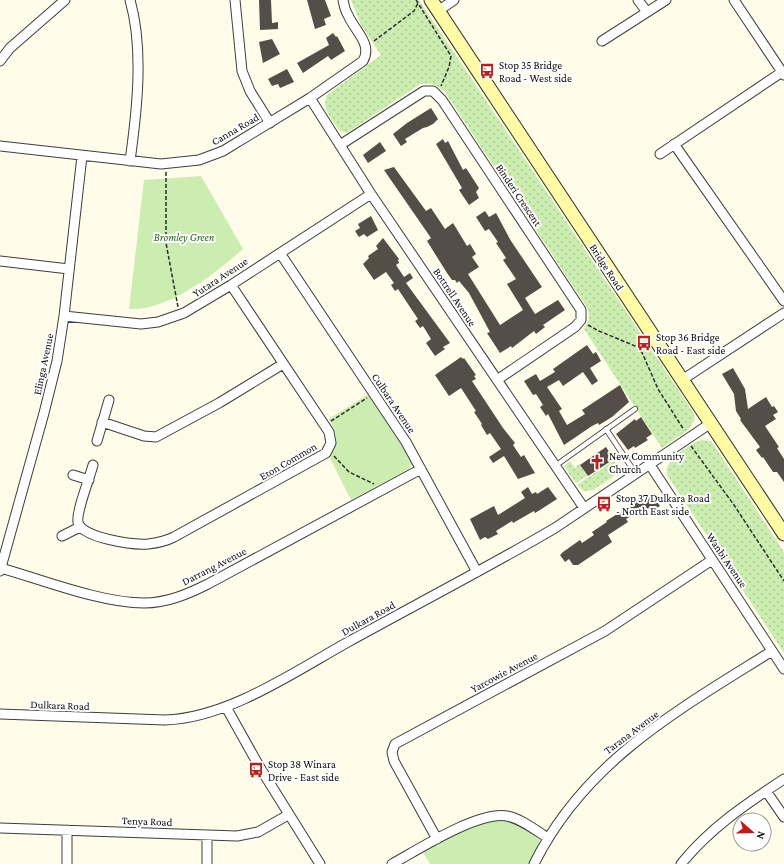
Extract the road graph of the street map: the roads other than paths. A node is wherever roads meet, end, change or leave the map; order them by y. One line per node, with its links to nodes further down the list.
1 (65, 0): 13 (street)
2 (130, 0): 22 (street)
3 (235, 0): 16 (street)
4 (343, 0): 15 (street, Canna Road)
5 (431, 0): 10 (main road, Bridge Road)
6 (454, 0): 10 (street)
7 (638, 0): 11 (street)
8 (666, 0): 11 (street)
9 (734, 0): 14 (street)
10 (438, 11): 33 (main road, Bridge Road)
11 (647, 12): 12 (street)
12 (602, 41)
13 (0, 61)
14 (783, 74): 17 (street)
15 (310, 98): 16 (street, Canna Road); 18 (street, Bottrell Avenue)
16 (270, 123): 22 (street, Canna Road)
17 (674, 144): 20 (street); 28 (street)
18 (340, 145): 23 (street, Bottrell Avenue); 32 (street, Binderi Crescent)
19 (0, 146): 21 (street, Canna Road)
20 (660, 154)
21 (82, 156): 22 (street, Canna Road); 26 (street, Elinga Avenue)
22 (130, 161)
23 (371, 194): 24 (street, Yutara Avenue); 32 (street, Bottrell Avenue)
24 (280, 253): 27 (street, Yutara Avenue); 43 (street, Culbara Avenue)
25 (0, 261): 26 (street)
26 (69, 269): 30 (street, Elinga Avenue)
27 (231, 285): 30 (street, Yutara Avenue); 31 (street, Eton Common)
28 (784, 301)
29 (784, 312): 33 (street)
30 (64, 316): 52 (street, Elinga Avenue)
31 (283, 364): 36 (street); 48 (street, Eton Common)
32 (497, 380): 42 (street, Bottrell Avenue)
33 (682, 380): 37 (main road, Bridge Road)
34 (109, 400): 36 (street)
35 (635, 409): 38 (lane)
36 (102, 422): 39 (street)
37 (711, 423): 41 (street, Dulkara Road); 49 (main road, Bridge Road)
38 (606, 429): 42 (lane); 44 (lane)
39 (97, 442)
40 (93, 465): 46 (street)
41 (650, 465): 44 (street, Dulkara Road); 51 (street, Wanbi Avenue)
42 (555, 466): 47 (street, Bottrell Avenue)
43 (421, 469): 52 (street, Darrang Avenue); 53 (street, Culbara Avenue)
44 (636, 474): 47 (street, Dulkara Road)
45 (73, 475): 46 (street)
46 (89, 480): 48 (street)
47 (584, 508): 53 (street, Dulkara Road)
48 (80, 527): 50 (street)
49 (784, 534)
50 (62, 536)
51 (712, 560): 54 (street, Wanbi Avenue); 66 (street, Yarcowie Avenue)
52 (0, 569)
53 (477, 572): 56 (street, Dulkara Road)
54 (772, 651): 55 (street, Wanbi Avenue); 65 (street, Tarana Avenue)
55 (784, 669)
56 (226, 706): 57 (street, Dulkara Road); 60 (street)
57 (0, 714)
58 (784, 779): 59 (street)
59 (766, 790): 61 (street); 72 (street)
60 (288, 815): 64 (street, Tenya Road); 69 (street)
61 (784, 817)
62 (0, 828): 63 (street, Tenya Road)
63 (67, 830): 64 (street, Tenya Road); 67 (street)
64 (207, 835): 68 (street)
65 (548, 838): 66 (street); 71 (street, Tarana Avenue)
66 (437, 840): 70 (street)
67 (67, 864)
68 (207, 864)
69 (320, 864)
70 (392, 864)
71 (534, 864)
72 (682, 864)

